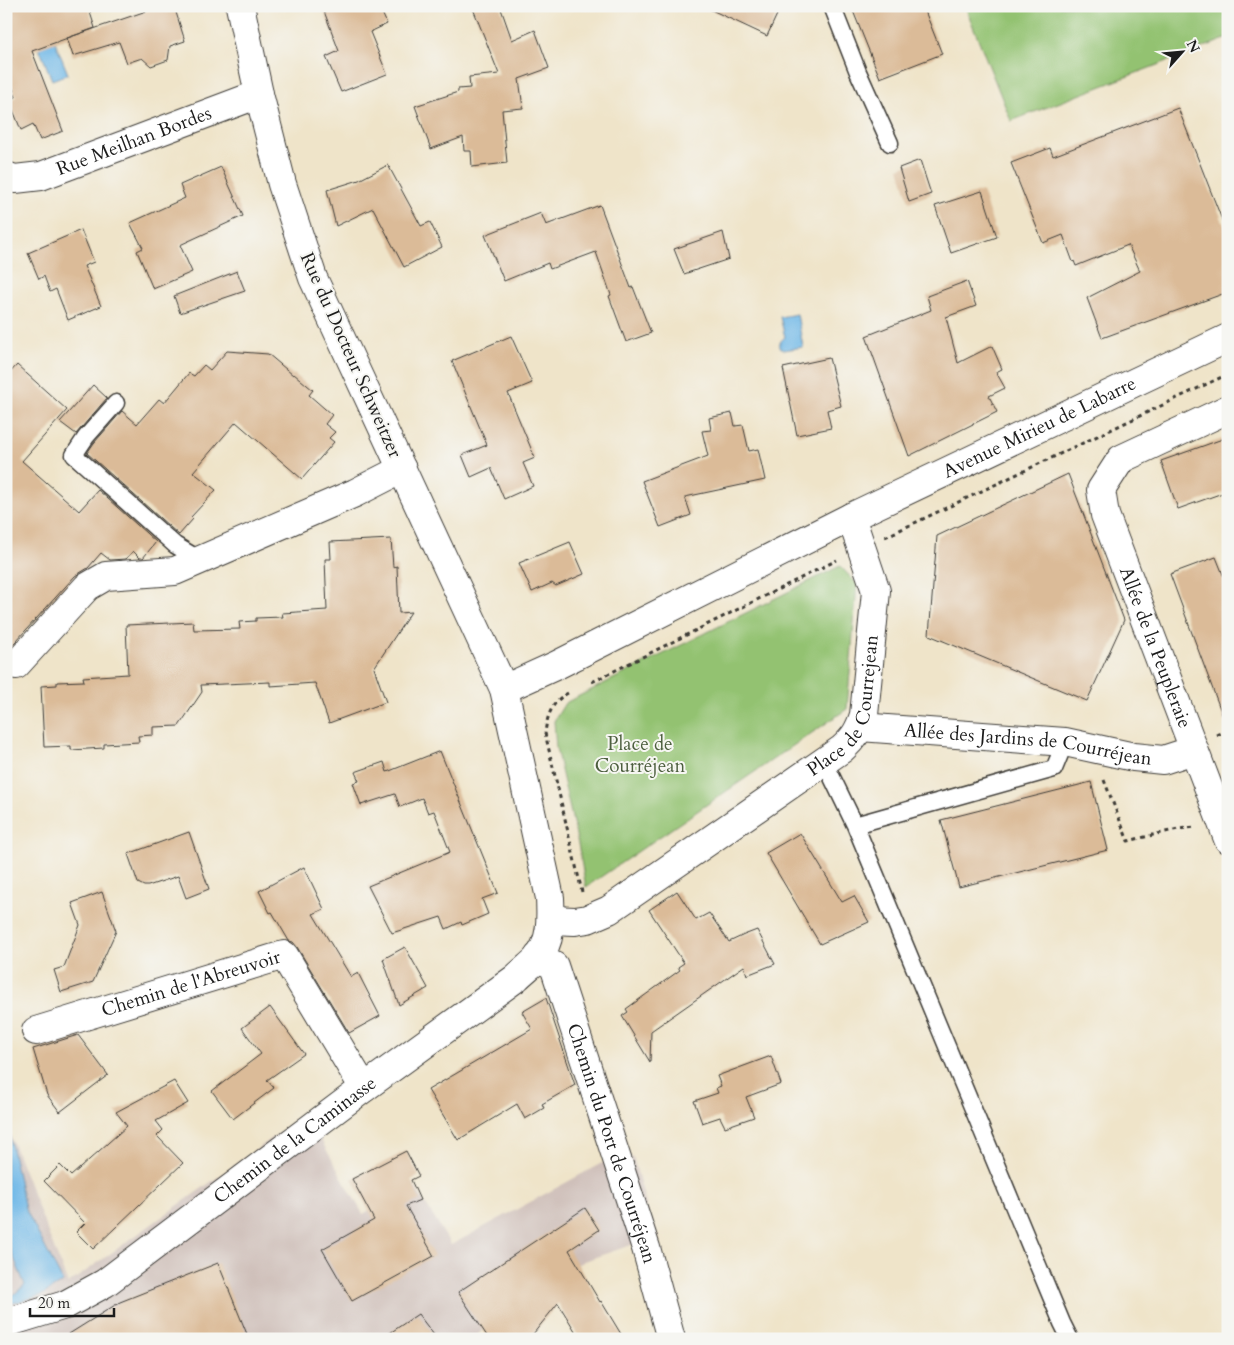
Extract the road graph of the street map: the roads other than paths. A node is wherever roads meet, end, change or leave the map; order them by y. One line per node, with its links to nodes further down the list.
1 (240, 6): 3 (street, Rue du Docteur Schweitzer)
2 (832, 6): 4 (lane)
3 (259, 94): 5 (street, Rue Meilhan Bordes); 9 (street, Rue du Docteur Schweitzer)
4 (890, 144)
5 (6, 176)
6 (1228, 338): 10 (street, Avenue Mirieu de Labarre)
7 (116, 403): 11 (lane)
8 (1228, 408): 16 (street, Allée de la Peupleraie)
9 (402, 469): 11 (street); 13 (street, Rue du Docteur Schweitzer)
10 (851, 517): 13 (street); 14 (street, Place de Courrejean)
11 (200, 560): 12 (street)
12 (16, 666)
13 (504, 689): 20 (street)
14 (860, 727): 15 (street, Allée des Jardins de Courréjean); 17 (street, Place de Courrejean)
15 (1065, 742): 16 (street, Allée des Jardins de Courréjean); 18 (lane)
16 (1194, 750): 19 (street, Allée de la Peupleraie)
17 (824, 761): 18 (lane); 20 (street, Place de Courrejean)
18 (855, 825): 26 (lane)
19 (1228, 839)
20 (551, 920): 21 (street, Chemin de la Caminasse)
21 (538, 957): 23 (street, Chemin de la Caminasse); 25 (street, Chemin du Port de Courréjean)
22 (36, 1031): 23 (street, Chemin de l'Abreuvoir)
23 (364, 1088): 24 (street, Chemin de la Caminasse)
24 (6, 1324)
25 (671, 1339)
26 (1070, 1339)

